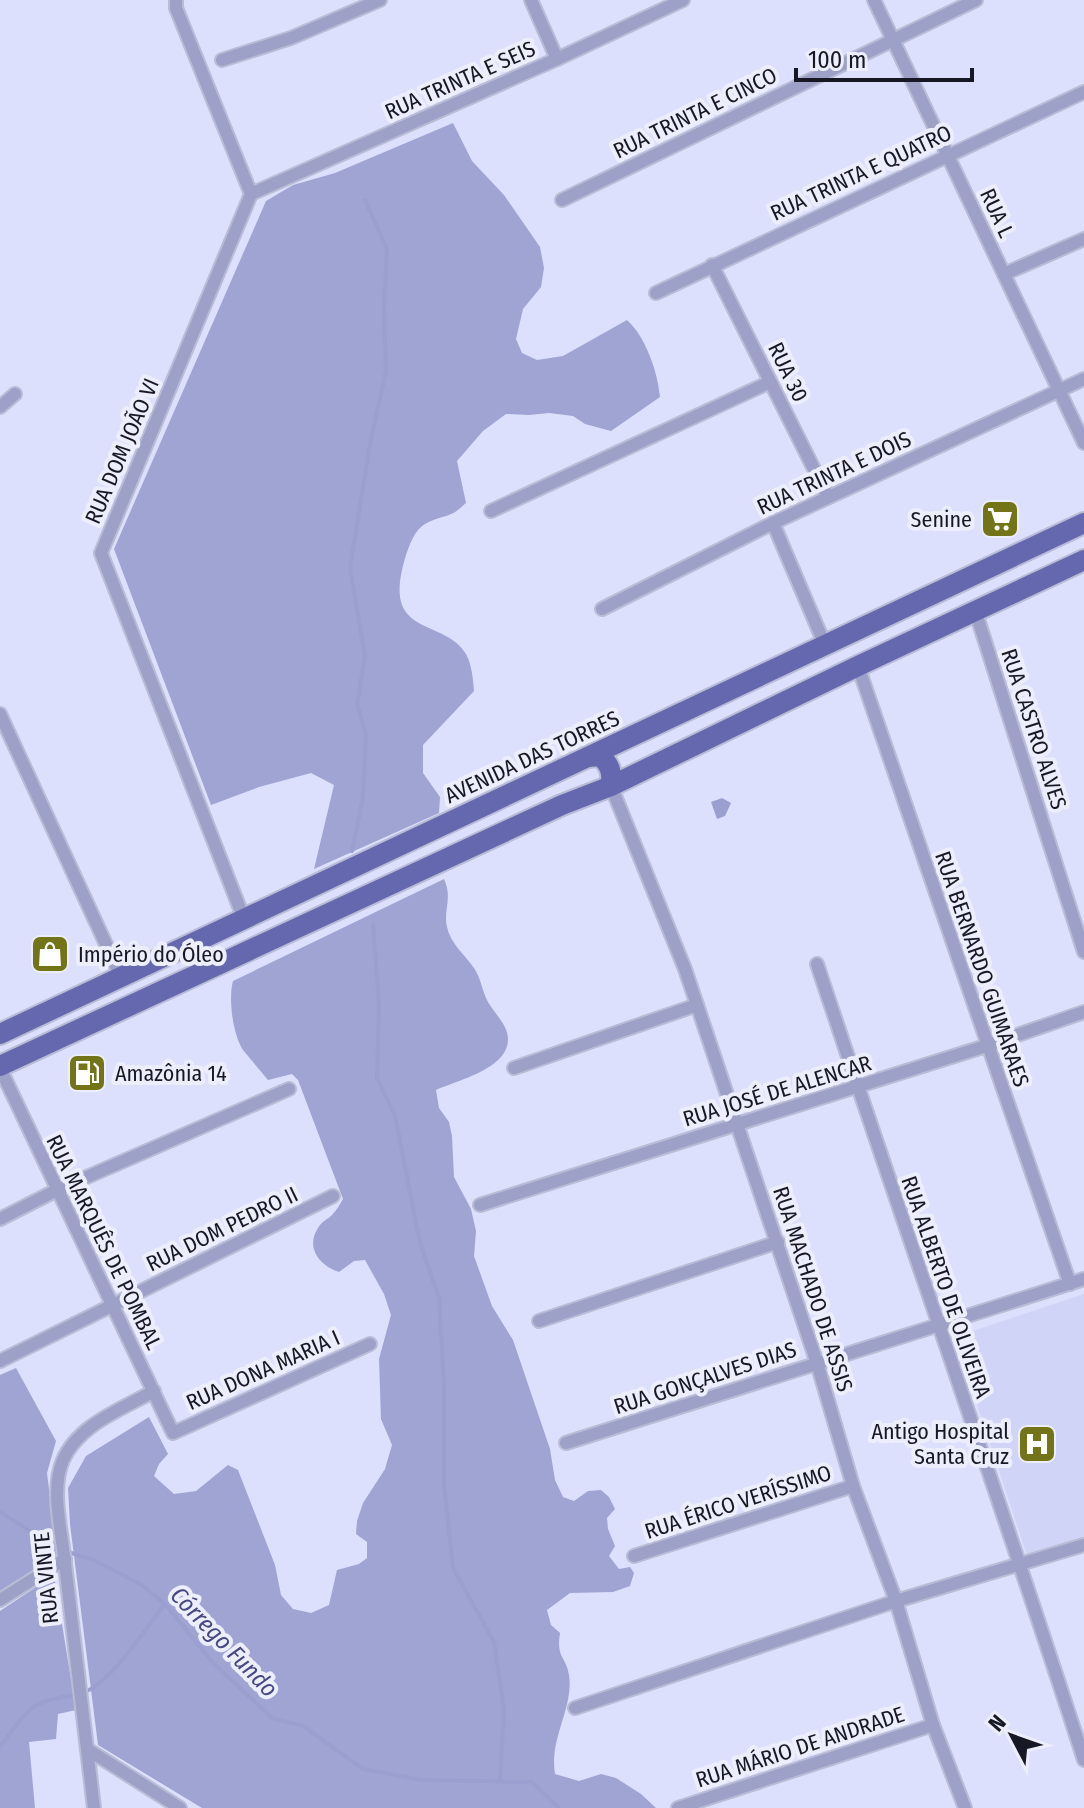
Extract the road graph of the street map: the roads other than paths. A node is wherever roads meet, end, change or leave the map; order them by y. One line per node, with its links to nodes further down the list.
1 (176, 0): 12 (street)
2 (380, 0): 9 (street)
3 (531, 0): 8 (street)
4 (683, 0): 8 (street, RUA TRINTA E SEIS)
5 (874, 0): 7 (street, RUA L)
6 (976, 0): 7 (street, RUA TRINTA E CINCO)
7 (893, 39): 11 (street, RUA L); 13 (street, RUA TRINTA E CINCO)
8 (557, 59): 12 (street, RUA TRINTA E SEIS)
9 (222, 60)
10 (1084, 92): 11 (street, RUA TRINTA E QUATRO)
11 (947, 155): 15 (street, RUA TRINTA E QUATRO); 16 (street, RUA L)
12 (251, 194): 38 (street, RUA DOM JOÃO VI)
13 (562, 200)
14 (1084, 239): 16 (street)
15 (712, 265): 17 (street, RUA TRINTA E QUATRO); 19 (street, RUA 30)
16 (1004, 274): 20 (street, RUA L)
17 (656, 293)
18 (1084, 379): 20 (street, RUA TRINTA E DOIS)
19 (770, 382): 24 (street, RUA 30); 25 (street)
20 (1059, 391): 23 (street, RUA L); 24 (street, RUA TRINTA E DOIS)
21 (15, 394): 22 (street)
22 (0, 407)
23 (1084, 443)
24 (828, 497): 26 (street, RUA TRINTA E DOIS)
25 (491, 511)
26 (773, 523): 29 (street, RUA TRINTA E DOIS); 31 (street)
27 (1084, 523): 31 (main road, AVENIDA DAS TORRES)
28 (1084, 560): 30 (main road)
29 (602, 609)
30 (975, 610): 32 (main road); 39 (street, RUA CASTRO ALVES)
31 (825, 645): 33 (main road, AVENIDA DAS TORRES)
32 (858, 666): 36 (main road); 45 (street, RUA BERNARDO GUIMARAES)
33 (688, 710): 35 (main road, AVENIDA DAS TORRES); 36 (main road)
34 (0, 714): 41 (street)
35 (588, 757): 37 (main road); 38 (main road, AVENIDA DAS TORRES)
36 (668, 758): 37 (main road)
37 (611, 786): 42 (street, RUA MACHADO DE ASSIS); 46 (main road)
38 (244, 919): 41 (main road, AVENIDA DAS TORRES)
39 (1084, 952)
40 (817, 964): 48 (street, RUA ALBERTO DE OLIVEIRA)
41 (121, 977): 44 (main road, AVENIDA DAS TORRES)
42 (697, 1005): 47 (street); 50 (street, RUA MACHADO DE ASSIS)
43 (1084, 1012): 45 (street, RUA JOSÉ DE ALENCAR)
44 (0, 1034)
45 (986, 1046): 48 (street, RUA JOSÉ DE ALENCAR); 57 (street, RUA BERNARDO GUIMARAES)
46 (0, 1067): 51 (street, RUA MARQUÊS DE POMBAL)
47 (514, 1068)
48 (858, 1087): 50 (street, RUA JOSÉ DE ALENCAR); 60 (street, RUA ALBERTO DE OLIVEIRA)
49 (289, 1089): 51 (street)
50 (737, 1124): 53 (street, RUA JOSÉ DE ALENCAR); 55 (street, RUA MACHADO DE ASSIS)
51 (57, 1190): 54 (street); 58 (street, RUA MARQUÊS DE POMBAL)
52 (333, 1196): 58 (street, RUA DOM PEDRO II)
53 (480, 1205)
54 (0, 1219)
55 (778, 1242): 59 (street); 63 (street, RUA MACHADO DE ASSIS)
56 (1084, 1279): 57 (street, RUA GONÇALVES DIAS)
57 (1070, 1284): 60 (street, RUA GONÇALVES DIAS)
58 (112, 1306): 62 (street, RUA DOM PEDRO II); 64 (street, RUA MARQUÊS DE POMBAL)
59 (539, 1321)
60 (938, 1327): 63 (street, RUA GONÇALVES DIAS); 71 (street, RUA ALBERTO DE OLIVEIRA)
61 (370, 1344): 65 (street, RUA DONA MARIA I)
62 (0, 1361)
63 (817, 1363): 66 (street, RUA GONÇALVES DIAS); 67 (street, RUA MACHADO DE ASSIS)
64 (154, 1391): 65 (street, RUA MARQUÊS DE POMBAL); 69 (street, RUA VINTE)
65 (173, 1433)
66 (566, 1443)
67 (853, 1486): 70 (street, RUA ÉRICO VERÍSSIMO); 73 (street, RUA MACHADO DE ASSIS)
68 (1084, 1545): 71 (street)
69 (64, 1556): 72 (street); 76 (street, RUA VINTE)
70 (634, 1556)
71 (1021, 1564): 73 (street); 77 (street, RUA ALBERTO DE OLIVEIRA)
72 (0, 1600)
73 (896, 1601): 74 (street); 75 (street, RUA MACHADO DE ASSIS)
74 (575, 1708)
75 (933, 1725): 80 (street, RUA MÁRIO DE ANDRADE); 81 (street, RUA MACHADO DE ASSIS)
76 (87, 1749): 78 (street, RUA VINTE); 79 (street)
77 (1084, 1760)
78 (94, 1808)
79 (180, 1808)
80 (678, 1808)
81 (965, 1808)

